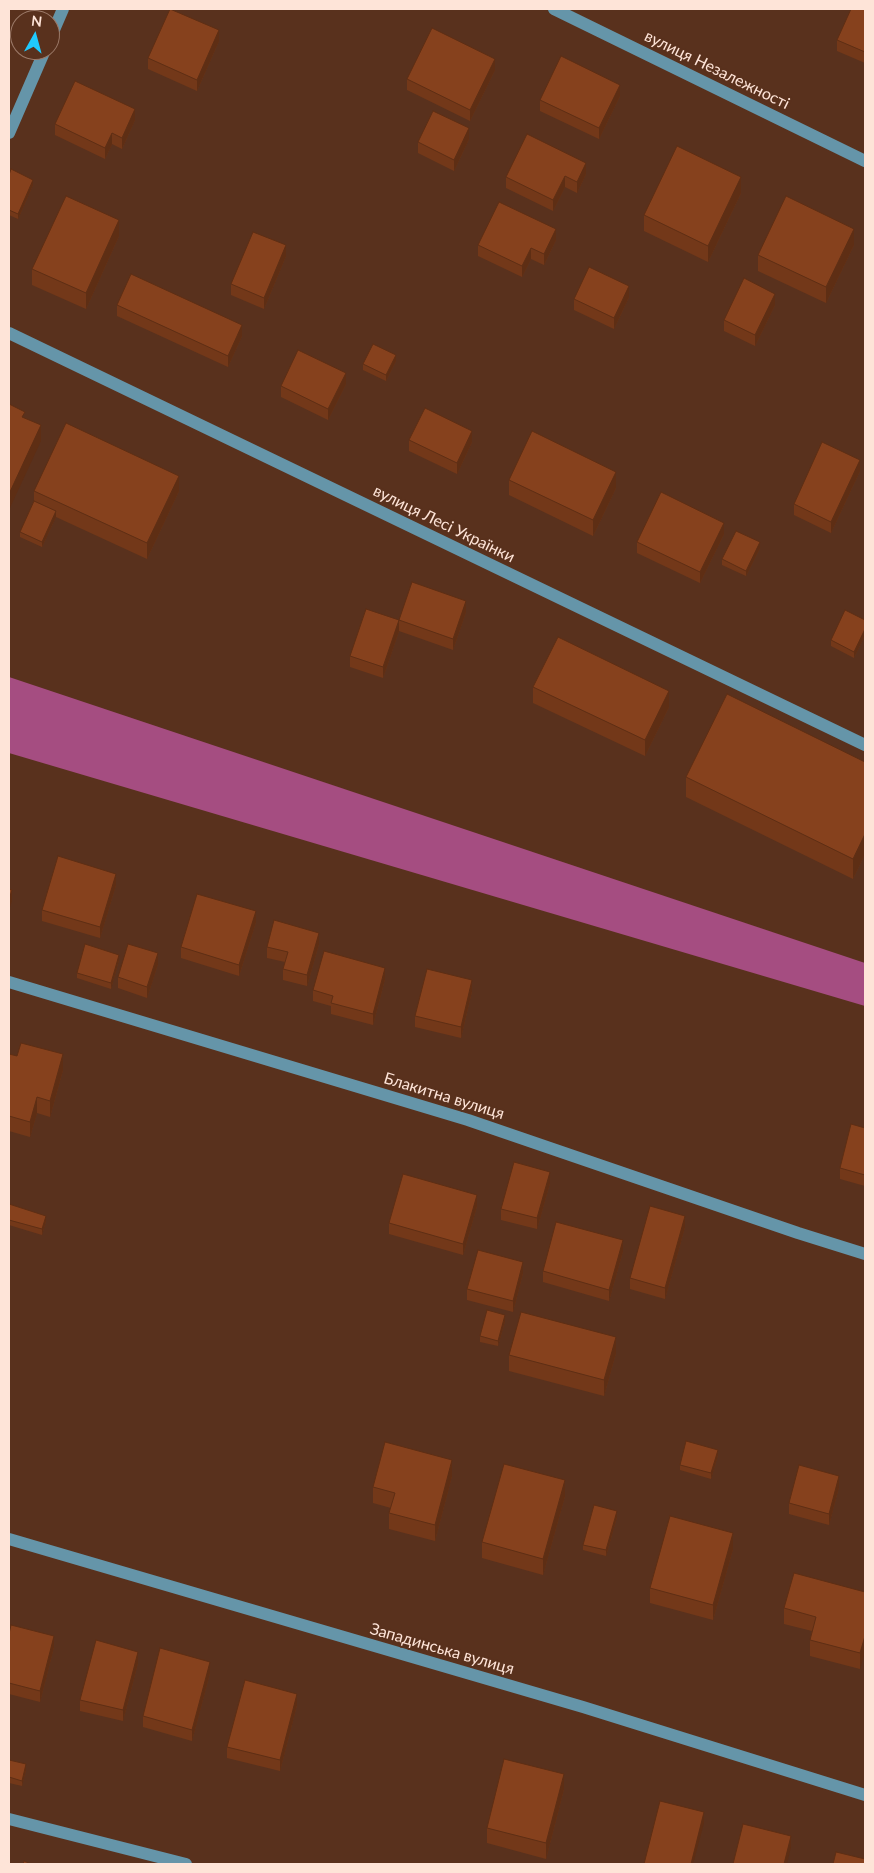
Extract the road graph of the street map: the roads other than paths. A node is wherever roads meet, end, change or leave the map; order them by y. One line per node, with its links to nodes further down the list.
1 (554, 9): 4 (street, вулиця Незалежності)
2 (41, 60): 3 (street)
3 (9, 133)
4 (865, 161)
5 (9, 333): 6 (street, вулиця Лесі Українки)
6 (865, 745)
7 (9, 982): 8 (street, Блакитна вулиця)
8 (865, 1254)
9 (9, 1539): 10 (street, Западинська вулиця)
10 (865, 1794)
11 (9, 1819): 12 (street)
12 (186, 1864)

